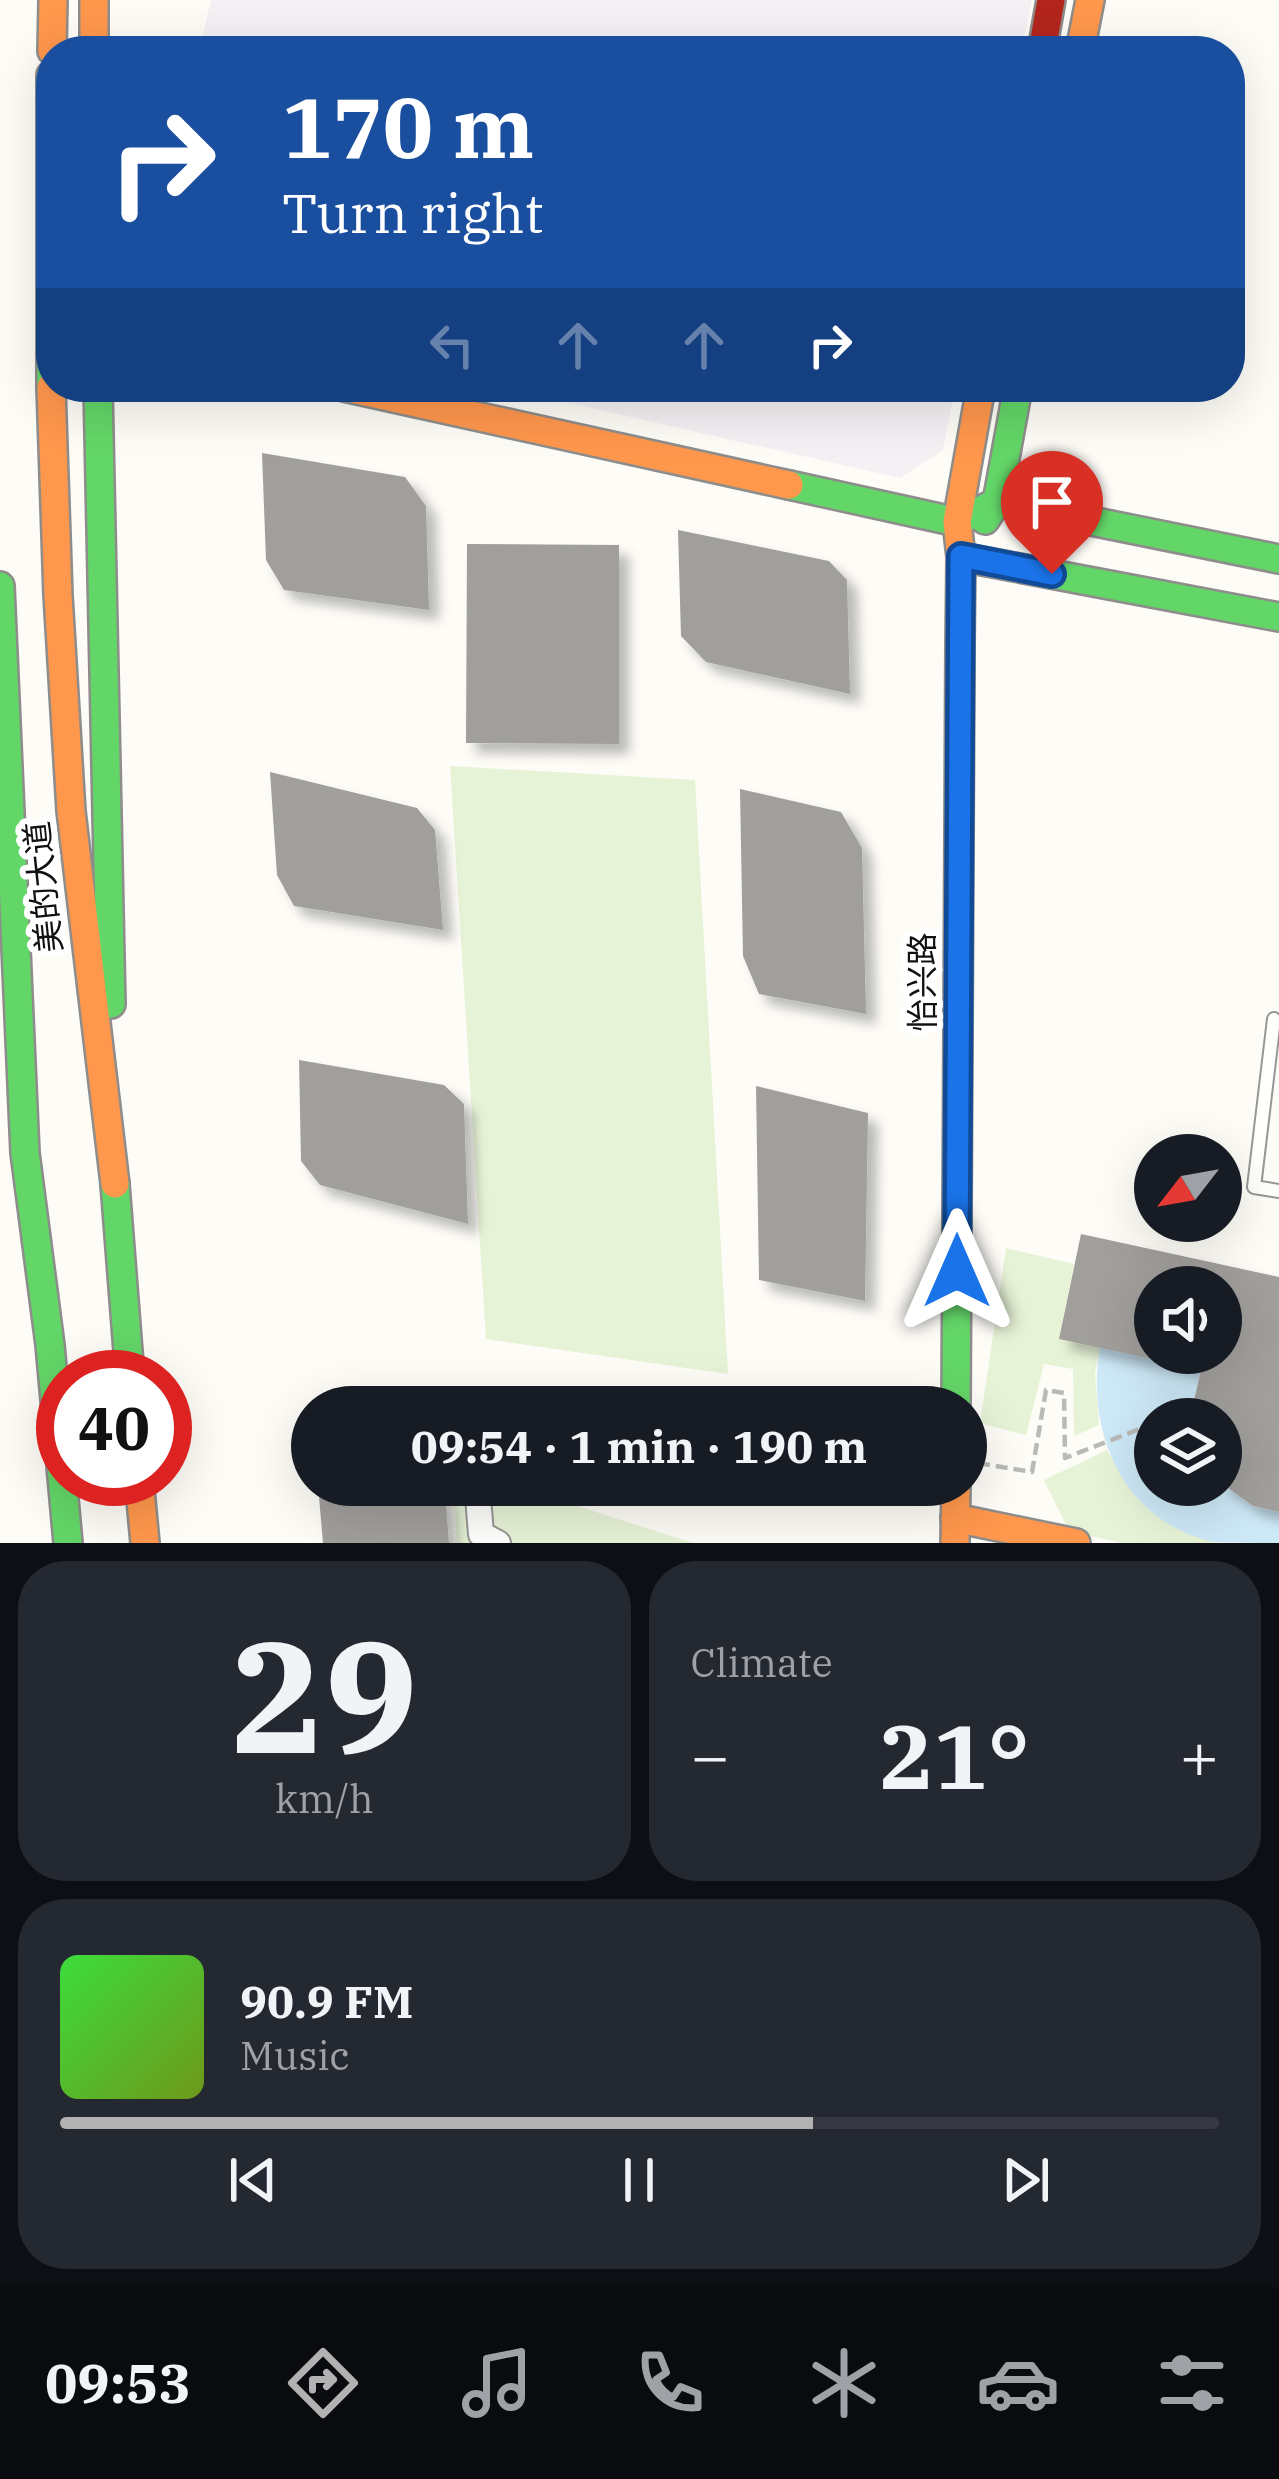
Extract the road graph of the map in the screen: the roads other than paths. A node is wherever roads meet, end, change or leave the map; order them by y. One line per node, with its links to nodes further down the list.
1 (53, 0): 5 (main road)
2 (94, 0): 6 (main road)
3 (1051, 0): 7 (main road)
4 (1090, 0): 8 (main road)
5 (52, 36)
6 (94, 36)
7 (1045, 36)
8 (1083, 36)
9 (52, 402): 22 (main road, 美的大道)
10 (98, 402): 22 (main road)
11 (412, 402): 15 (main road)
12 (978, 402): 15 (main road, 怡兴路)
13 (1015, 402): 14 (main road)
14 (997, 502): 15 (main road); 16 (main road); 17 (main road)
15 (957, 522): 16 (main road, 怡兴路)
16 (961, 556): 19 (main road); 26 (main road, 怡兴路)
17 (1279, 559)
18 (0, 586): 23 (main road, 美的大道)
19 (1279, 616)
20 (0, 1004): 23 (main road)
21 (1274, 1019): 24 (lane)
22 (112, 1149): 25 (main road, 美的大道)
23 (25, 1154): 31 (main road, 美的大道)
24 (1279, 1191)
25 (128, 1350)
26 (956, 1386)
27 (142, 1506): 32 (main road)
28 (481, 1506): 30 (street)
29 (955, 1530): 33 (main road)
30 (487, 1540)
31 (68, 1543)
32 (146, 1543)
33 (1076, 1543)

